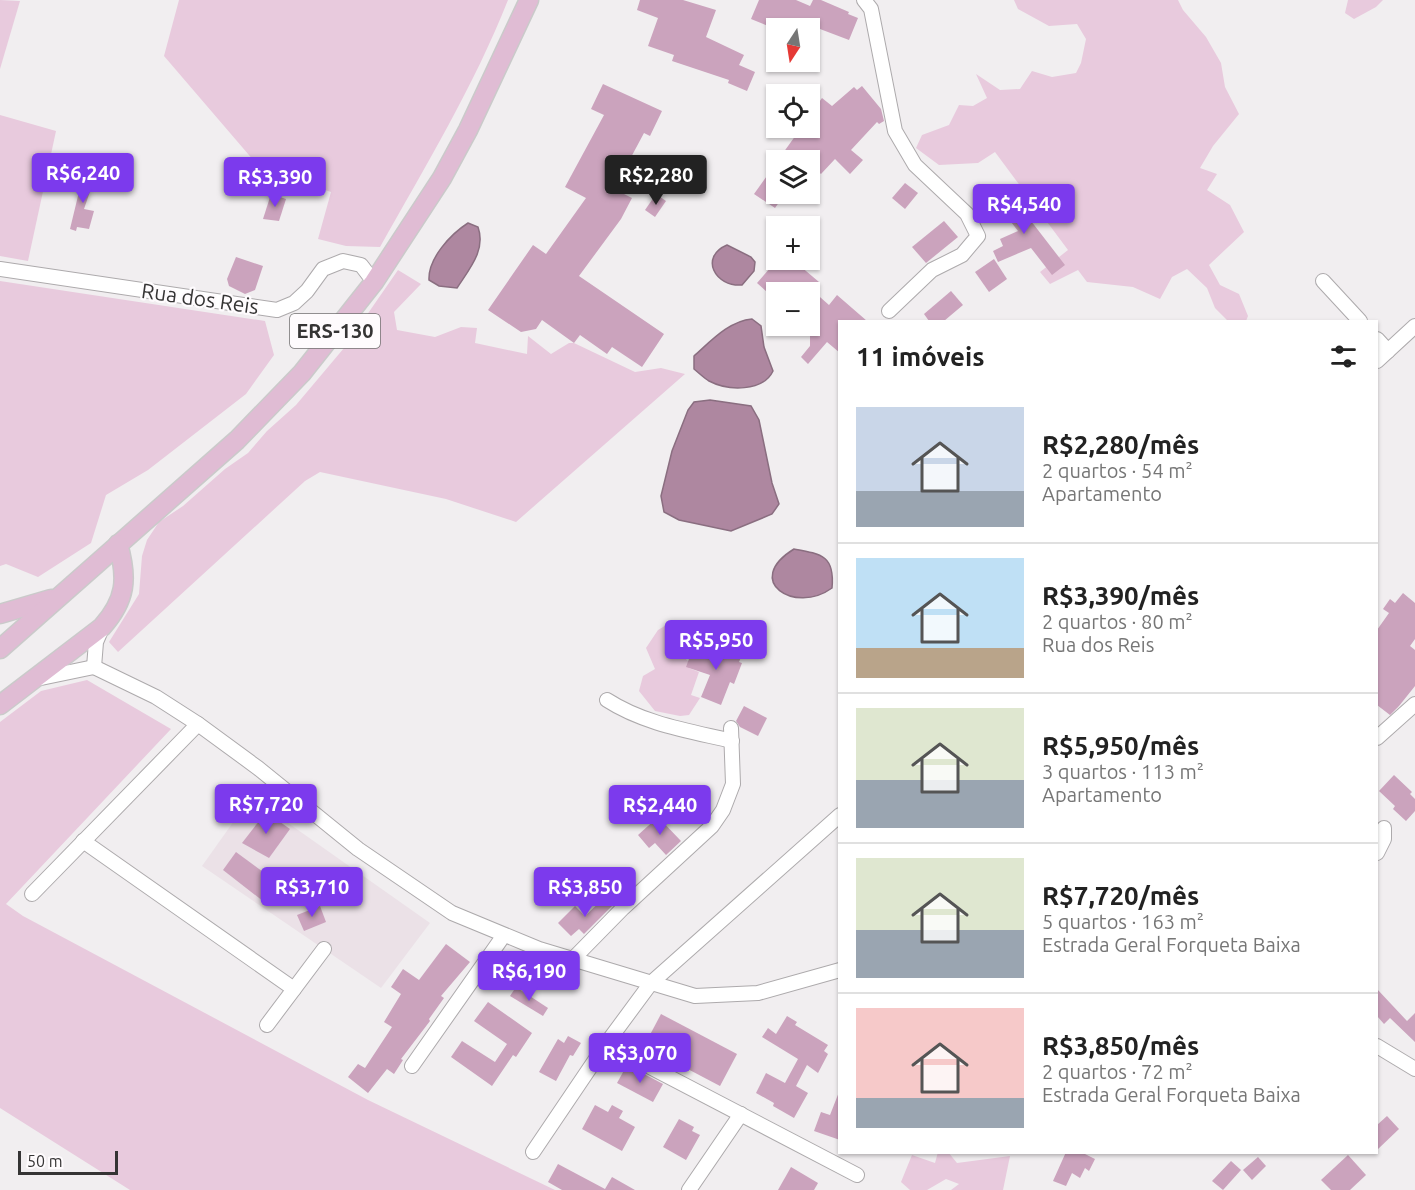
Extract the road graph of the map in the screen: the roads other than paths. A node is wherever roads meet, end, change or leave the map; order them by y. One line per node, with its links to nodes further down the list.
1 (529, 0): 5 (main road, ERS-130)
2 (864, 0): 6 (street)
3 (0, 269): 5 (street, Rua dos Reis)
4 (1323, 281): 7 (street)
5 (374, 282): 12 (main road, ERS-130)
6 (889, 311)
7 (1359, 320)
8 (1415, 326): 10 (street)
9 (1378, 340): 10 (street)
10 (1388, 351): 11 (street)
11 (1378, 360)
12 (118, 544): 13 (main road, ERS-130); 15 (main road)
13 (58, 596): 14 (main road); 16 (main road, ERS-130)
14 (0, 614)
15 (102, 627): 17 (street); 18 (main road)
16 (0, 649)
17 (94, 667): 18 (street); 22 (street)
18 (32, 681): 21 (main road)
19 (607, 700): 31 (street)
20 (1415, 704): 23 (street)
21 (0, 705)
22 (198, 724): 26 (street); 29 (street)
23 (1378, 737)
24 (838, 819): 33 (street)
25 (1384, 828): 27 (street)
26 (83, 840): 28 (street); 34 (street)
27 (1378, 851)
28 (32, 894)
29 (504, 935): 31 (street); 38 (street)
30 (324, 949): 34 (street)
31 (573, 959): 33 (street)
32 (838, 971): 33 (street)
33 (651, 983): 36 (street)
34 (294, 990): 35 (street)
35 (267, 1025)
36 (606, 1044): 40 (street); 41 (street)
37 (1378, 1047): 39 (street)
38 (412, 1066)
39 (1415, 1069)
40 (741, 1114): 42 (street); 43 (street)
41 (533, 1152)
42 (857, 1174)
43 (688, 1190)

